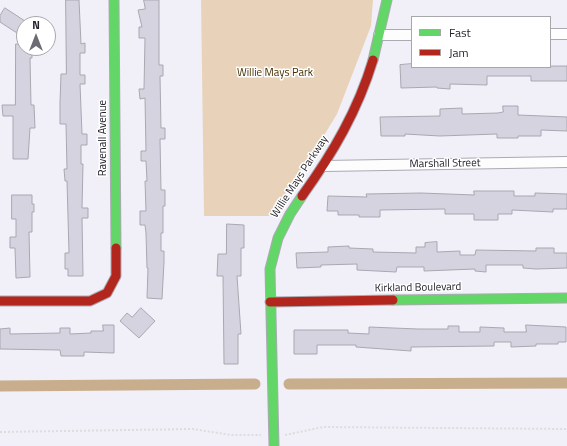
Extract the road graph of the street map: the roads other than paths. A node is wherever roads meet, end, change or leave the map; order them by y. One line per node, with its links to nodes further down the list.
1 (114, 0): 10 (street, Ravenall Avenue)
2 (387, 0): 5 (street, Willie Mays Parkway)
3 (551, 34): 4 (street)
4 (567, 34)
5 (379, 35): 6 (street); 8 (street, Willie Mays Parkway)
6 (411, 35)
7 (567, 162): 8 (street, Marshall Street)
8 (324, 166): 11 (street, Willie Mays Parkway)
9 (567, 298): 11 (street, Kirkland Boulevard)
10 (0, 301)
11 (270, 302): 12 (street, Willie Mays Parkway)
12 (274, 446)

